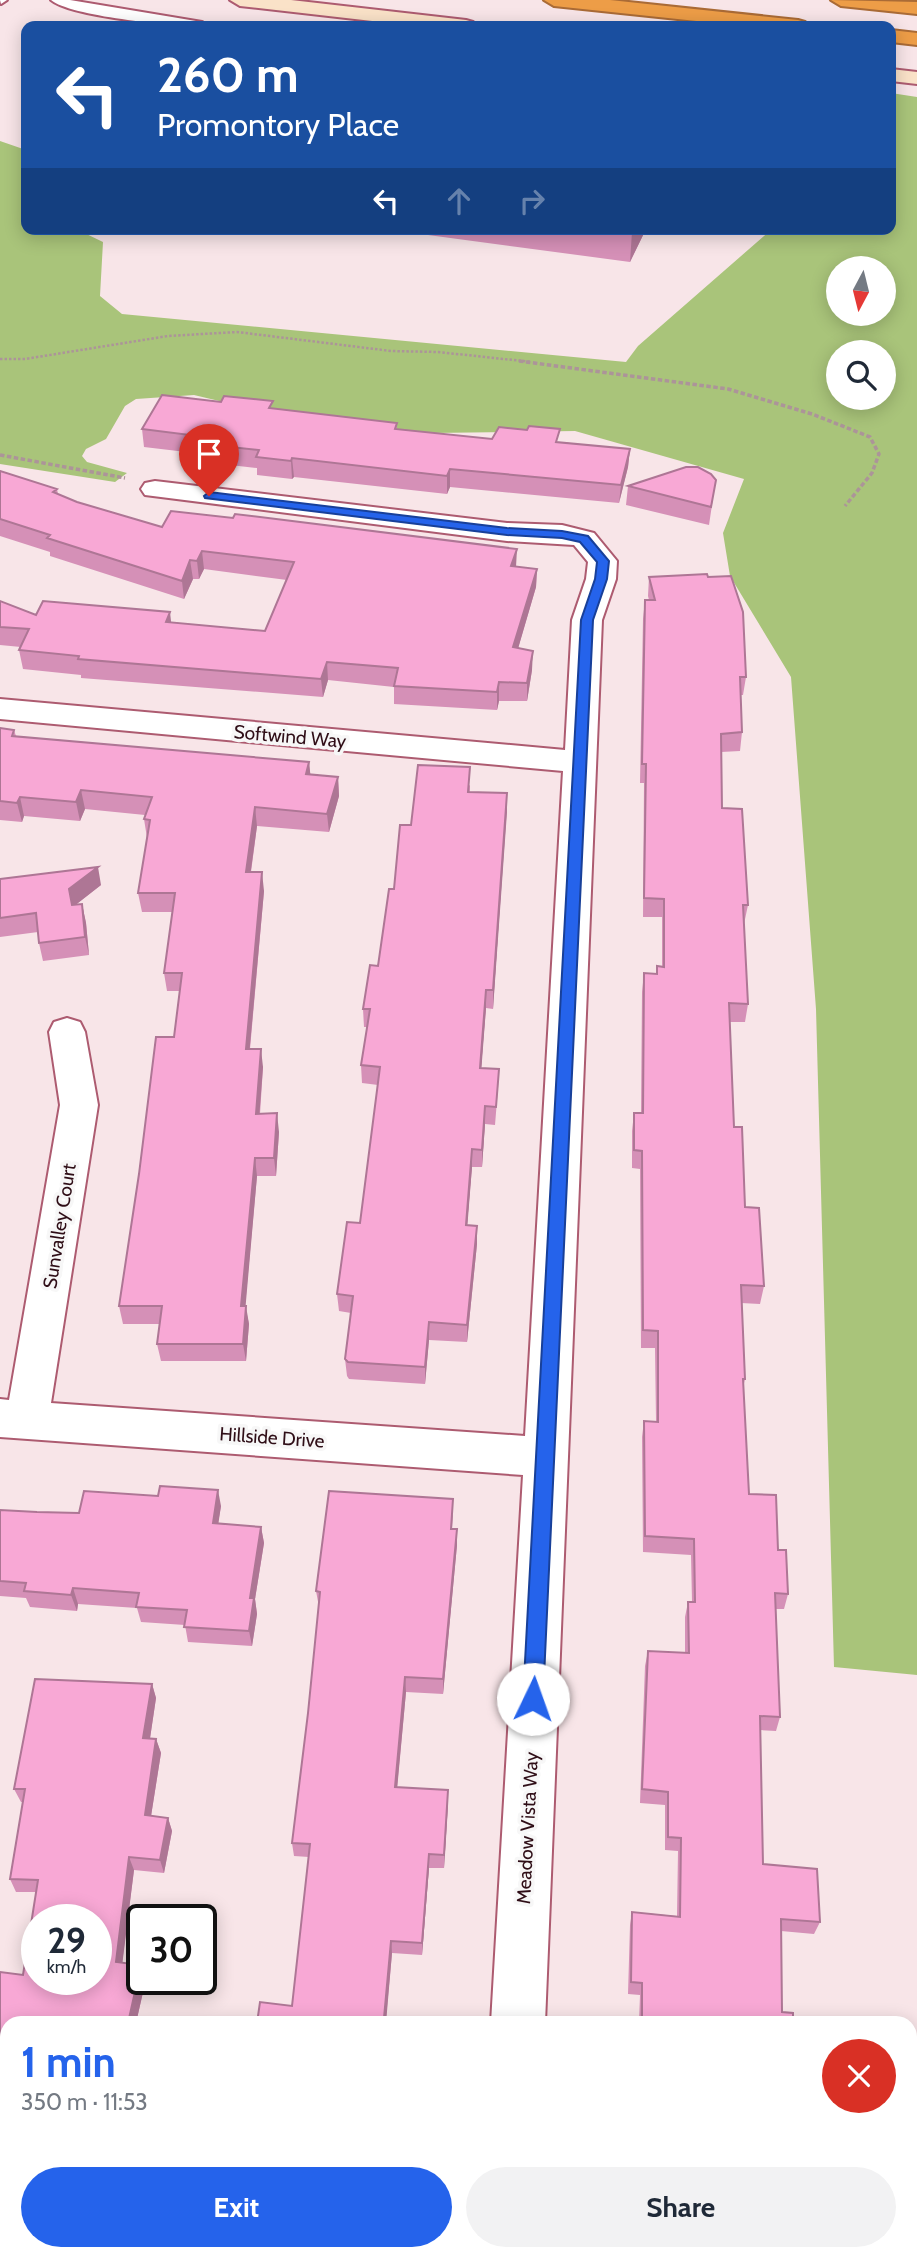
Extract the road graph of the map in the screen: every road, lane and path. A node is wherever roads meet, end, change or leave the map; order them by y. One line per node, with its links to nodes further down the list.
1 (57, 0): 6 (lane)
2 (240, 0): 7 (street)
3 (554, 0): 8 (highway)
4 (841, 0): 5 (highway)
5 (917, 8)
6 (171, 21)
7 (423, 21)
8 (751, 21)
9 (896, 37): 10 (highway)
10 (917, 39)
11 (896, 76): 12 (street)
12 (917, 78)
13 (0, 359): 16 (path)
14 (0, 455): 15 (path)
15 (155, 489): 18 (street, Meadow Vista Way)
16 (845, 506)
17 (0, 709): 18 (street, Softwind Way)
18 (580, 762): 21 (street, Meadow Vista Way)
19 (67, 1032): 20 (street, Sunvalley Court)
20 (13, 1419): 21 (street, Hillside Drive)
21 (544, 1457): 22 (street, Meadow Vista Way)
22 (518, 2016)

